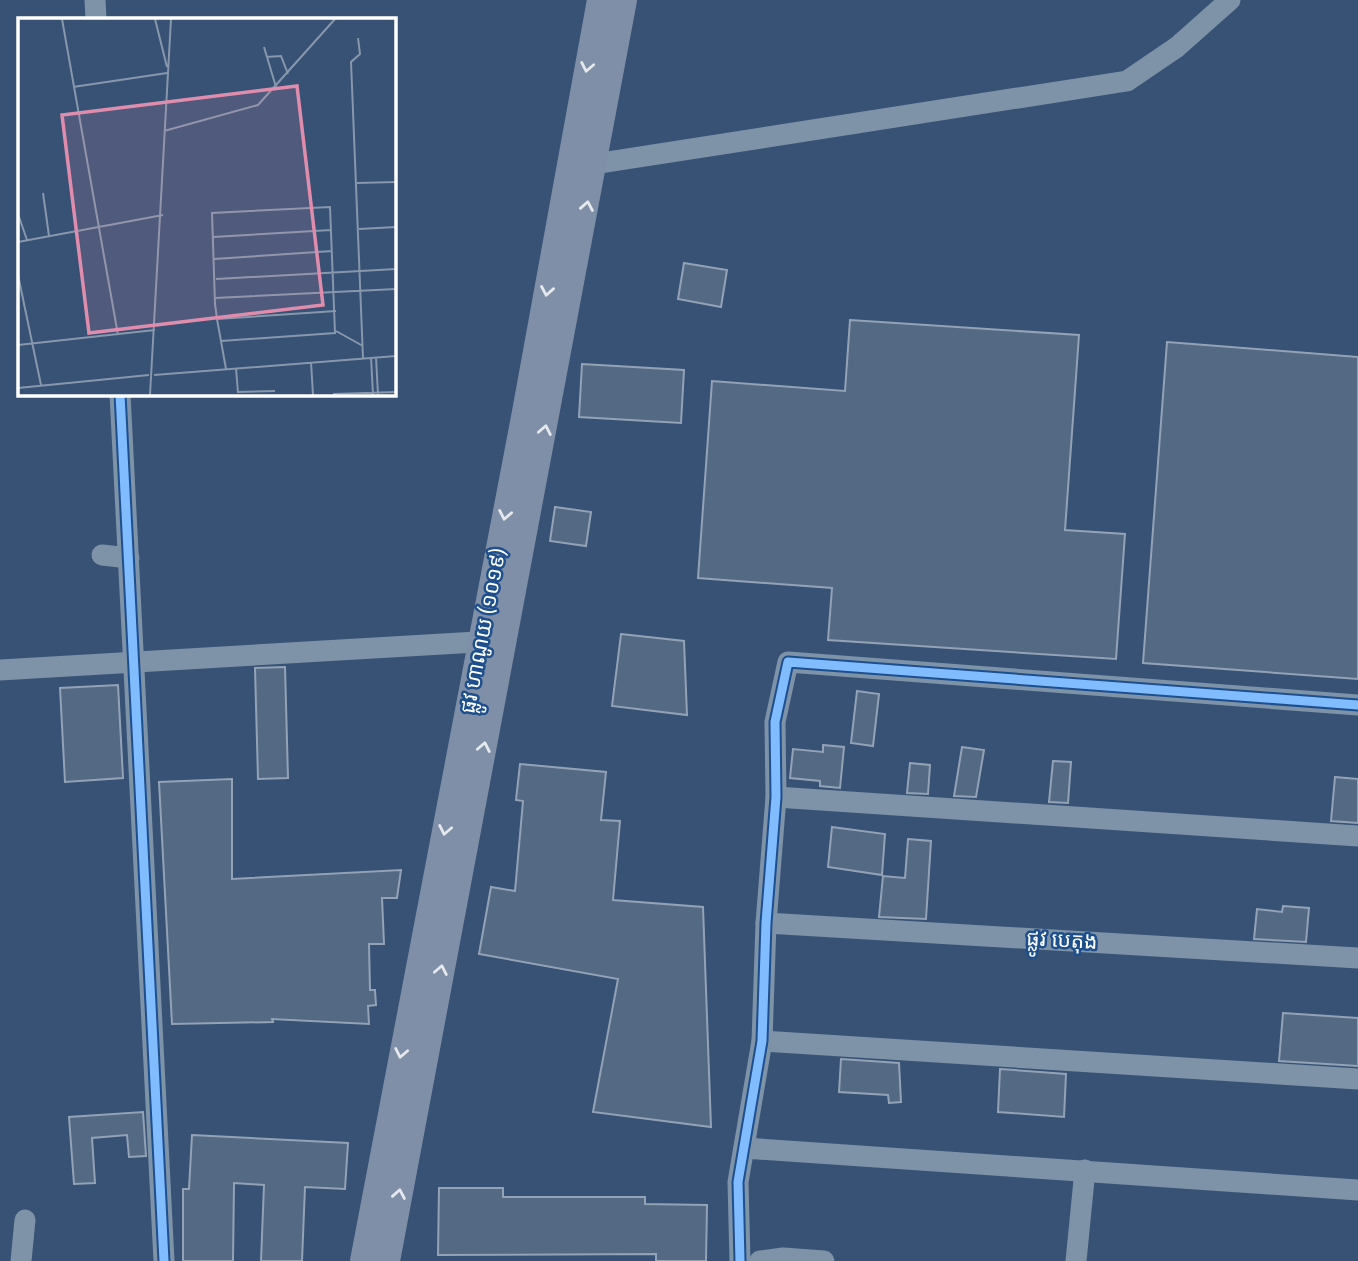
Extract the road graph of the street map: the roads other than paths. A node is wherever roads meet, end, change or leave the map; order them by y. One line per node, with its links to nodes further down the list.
1 (95, 0): 5 (street)
2 (600, 0): 6 (main road, ផ្លូវ ហាណូយ (១០១៩), one-way to 6)
3 (624, 0): 6 (main road, ផ្លូវ ហាណូយ (១០១៩))
4 (1230, 0): 6 (street)
5 (96, 18)
6 (582, 162): 10 (main road, ផ្លូវ ហាណូយ (១០១៩))
7 (120, 396): 9 (street)
8 (102, 555): 9 (street)
9 (130, 558): 11 (street)
10 (493, 642): 11 (street); 26 (main road, ផ្លូវ ហាណូយ (១០១៩), one-way to 26); 27 (main road, ផ្លូវ ហាណូយ (១០១៩), one-way to 10)
11 (132, 663): 12 (street); 25 (street)
12 (0, 670)
13 (1358, 705): 14 (street)
14 (776, 797): 15 (street); 16 (street)
15 (1358, 836)
16 (766, 923): 17 (street, ផ្លូវ បេតុង); 18 (street)
17 (1358, 958)
18 (762, 1041): 19 (street); 20 (street)
19 (1358, 1079)
20 (744, 1148): 21 (street); 28 (street)
21 (1085, 1170): 22 (street); 31 (street)
22 (1358, 1190)
23 (25, 1220): 24 (street)
24 (21, 1261)
25 (164, 1261)
26 (363, 1261)
27 (387, 1261)
28 (740, 1261)
29 (760, 1261): 30 (street)
30 (824, 1261)
31 (1076, 1261)

